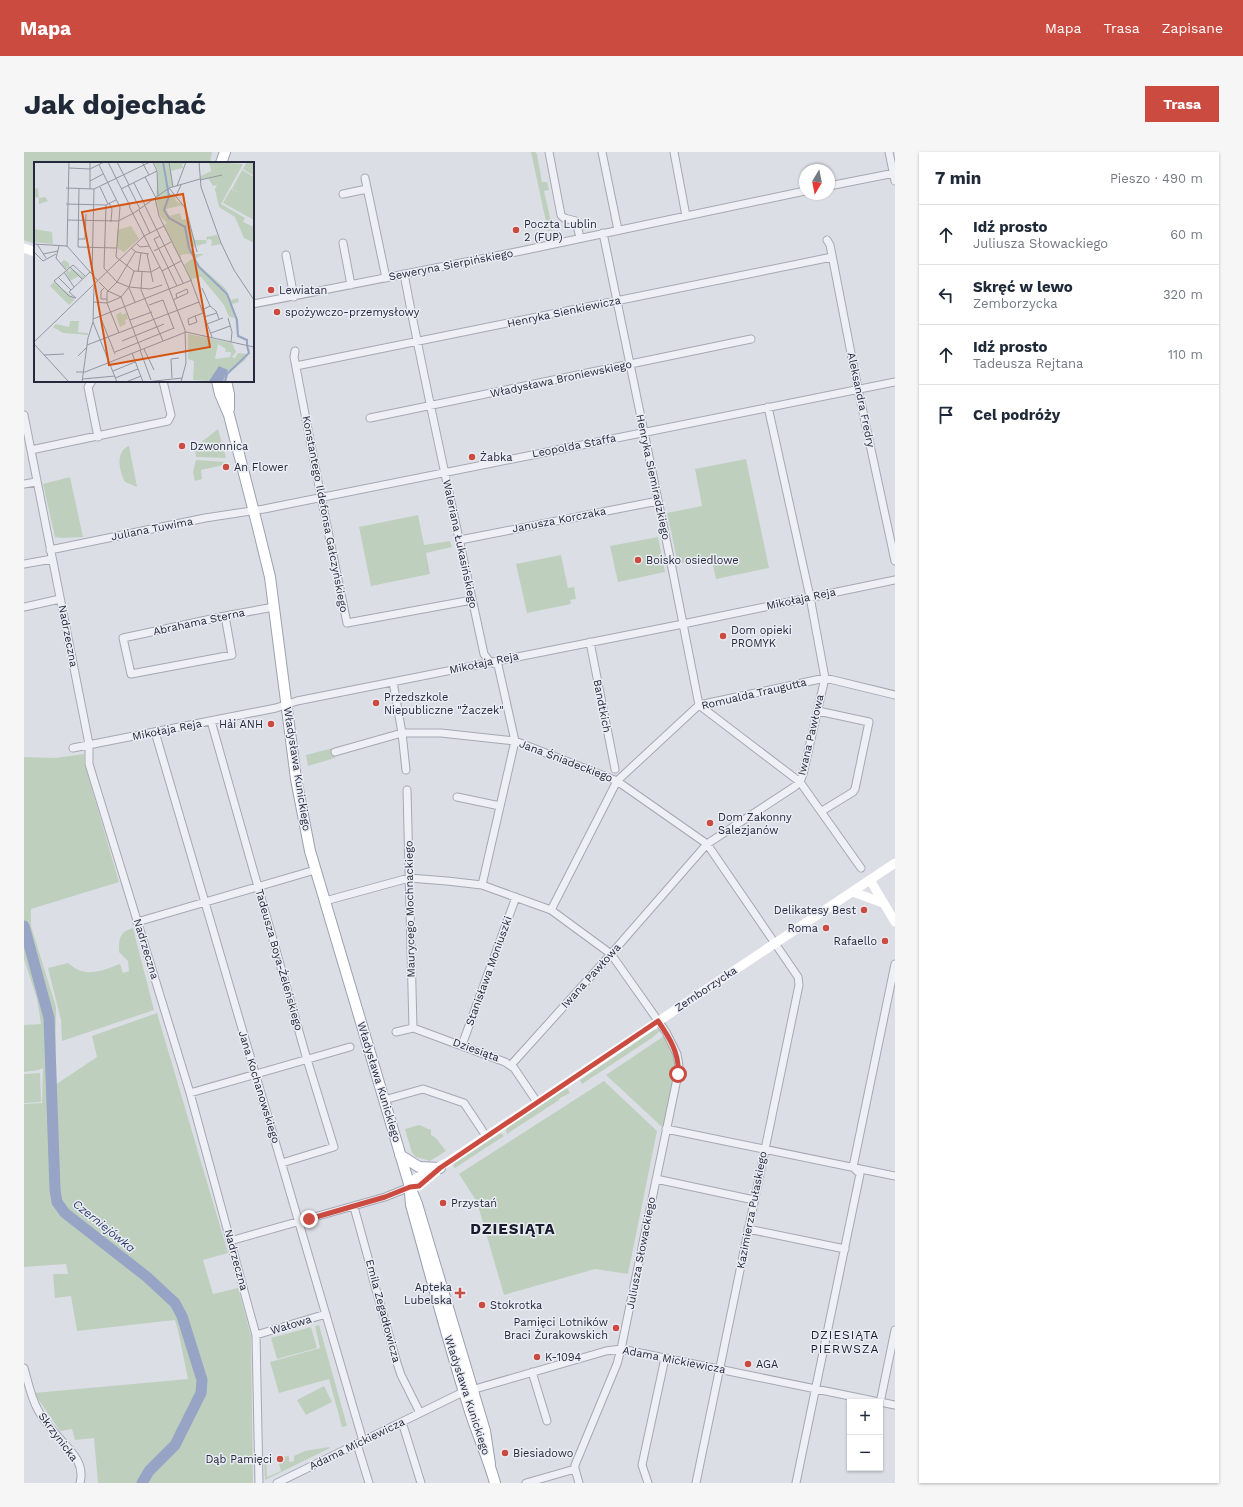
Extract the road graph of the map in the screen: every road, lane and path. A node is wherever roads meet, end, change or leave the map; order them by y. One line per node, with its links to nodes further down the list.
1 (225, 152): 7 (main road)
2 (229, 152): 8 (main road)
3 (548, 152): 18 (street)
4 (602, 152): 16 (street)
5 (674, 152): 15 (street)
6 (889, 152): 9 (street)
7 (221, 162)
8 (230, 162)
9 (894, 176): 11 (street)
10 (365, 178): 12 (street)
11 (835, 185)
12 (367, 189): 14 (street); 26 (street)
13 (799, 192): 15 (street, Seweryna Sierpińskiego)
14 (343, 194)
15 (686, 216): 16 (street, Seweryna Sierpińskiego)
16 (618, 230): 17 (street, Seweryna Sierpińskiego)
17 (603, 233): 18 (street, Seweryna Sierpińskiego); 29 (street, Henryka Siemiradzkiego)
18 (580, 238): 25 (street, Seweryna Sierpińskiego)
19 (827, 240): 24 (street, Aleksandra Fredry)
20 (343, 243): 27 (street)
21 (24, 248): 22 (street)
22 (34, 252)
23 (286, 255): 28 (street)
24 (832, 257): 29 (street, Henryka Sienkiewicza); 41 (street, Aleksandra Fredry)
25 (404, 274): 26 (street, Seweryna Sierpińskiego); 32 (street, Waleriana Łukasińskiego)
26 (386, 278): 27 (street, Seweryna Sierpińskiego)
27 (351, 285): 28 (street, Seweryna Sierpińskiego)
28 (294, 297): 30 (street, Seweryna Sierpińskiego)
29 (617, 301): 32 (street, Henryka Sienkiewicza); 34 (street, Henryka Siemiradzkiego)
30 (254, 305)
31 (751, 339): 34 (street, Władysława Broniewskiego)
32 (418, 342): 35 (street, Henryka Sienkiewicza); 42 (street, Waleriana Łukasińskiego)
33 (295, 351): 35 (street, Konstantego Ildefonsa Gałczyńskiego)
34 (630, 365): 42 (street, Władysława Broniewskiego); 47 (street, Henryka Siemiradzkiego)
35 (296, 366): 53 (street, Konstantego Ildefonsa Gałczyńskiego)
36 (91, 382): 48 (street)
37 (164, 382): 48 (street)
38 (217, 382): 45 (main road, Władysława Kunickiego)
39 (226, 382): 45 (main road, Władysława Kunickiego)
40 (895, 382): 41 (street, Leopolda Staffa)
41 (858, 390): 43 (street, Leopolda Staffa); 59 (street, Aleksandra Fredry)
42 (431, 406): 46 (street, Władysława Broniewskiego); 50 (street, Waleriana Łukasińskiego)
43 (768, 407): 47 (street, Leopolda Staffa); 62 (street, Iwana Pawłowa)
44 (24, 415): 49 (street, Nadrzeczna)
45 (229, 415): 55 (main road, Władysława Kunickiego)
46 (370, 418)
47 (644, 432): 50 (street, Leopolda Staffa); 54 (street, Henryka Siemiradzkiego)
48 (98, 437): 49 (street)
49 (31, 450): 51 (street, Nadrzeczna)
50 (445, 472): 53 (street, Leopolda Staffa); 56 (street, Waleriana Łukasińskiego)
51 (36, 482): 52 (street); 57 (street, Nadrzeczna)
52 (24, 484)
53 (321, 497): 55 (street, Leopolda Staffa); 64 (street, Konstantego Ildefonsa Gałczyńskiego)
54 (658, 501): 56 (street, Janusza Korczaka); 68 (street, Henryka Siemiradzkiego)
55 (254, 511): 57 (street, Juliana Tuwima); 66 (main road, Władysława Kunickiego)
56 (460, 540): 64 (street, Waleriana Łukasińskiego)
57 (50, 550): 58 (street, Nadrzeczna)
58 (52, 559): 60 (street); 63 (street, Nadrzeczna)
59 (895, 561)
60 (24, 564)
61 (895, 580): 62 (street, Mikołaja Reja)
62 (810, 597): 68 (street, Mikołaja Reja); 71 (street, Iwana Pawłowa)
63 (60, 599): 65 (street); 81 (street, Nadrzeczna)
64 (472, 600): 70 (street, Waleriana Łukasińskiego)
65 (24, 606)
66 (274, 607): 67 (street, Abrahama Sterna); 74 (main road, Władysława Kunickiego)
67 (225, 616): 67 (street, Abrahama Sterna)
68 (682, 624): 69 (street, Mikołaja Reja); 75 (street, Henryka Siemiradzkiego)
69 (590, 642): 70 (street, Mikołaja Reja); 84 (street, Bandtkich)
70 (490, 662): 72 (street, Mikołaja Reja); 80 (street, Waleriana Łukasińskiego)
71 (825, 678): 73 (street, Romualda Traugutta); 75 (street, Romualda Traugutta); 76 (street, Iwana Pawłowa)
72 (393, 682): 74 (street, Mikołaja Reja); 79 (street)
73 (895, 695)
74 (286, 703): 77 (street, Mikołaja Reja); 95 (main road, Władysława Kunickiego)
75 (698, 705): 86 (street, Romualda Traugutta); 87 (street)
76 (818, 711): 87 (street, Iwana Pawłowa); 91 (street)
77 (211, 721): 78 (street, Mikołaja Reja); 99 (street, Tadeusza Boya-Żeleńskiego)
78 (155, 732): 81 (street, Mikołaja Reja); 103 (street, Jana Kochanowskiego)
79 (402, 733): 80 (street, Jana Śniadeckiego); 83 (street, Jana Śniadeckiego); 85 (street)
80 (515, 741): 86 (street, Jana Śniadeckiego); 90 (street, Waleriana Łukasińskiego)
81 (89, 744): 82 (street, Mikołaja Reja); 106 (street, Nadrzeczna)
82 (73, 748)
83 (335, 752)
84 (615, 769)
85 (406, 770)
86 (617, 781): 92 (street, Jana Śniadeckiego); 105 (street, Romualda Traugutta)
87 (800, 782): 91 (street); 92 (street, Iwana Pawłowa)
88 (407, 790): 96 (street, Maurycego Mochnackiego)
89 (457, 797): 90 (street)
90 (500, 806): 98 (street, Waleriana Łukasińskiego)
91 (822, 811): 94 (street)
92 (707, 844): 108 (street, Jana Śniadeckiego); 109 (street, Iwana Pawłowa)
93 (895, 863): 97 (street, Zemborzycka)
94 (861, 868)
95 (316, 870): 99 (street); 102 (main road, Władysława Kunickiego)
96 (409, 878): 98 (street, Juliusza Słowackiego); 102 (street, Juliusza Słowackiego); 112 (street, Maurycego Mochnackiego)
97 (870, 880): 100 (street, Zemborzycka); 104 (street)
98 (482, 885): 101 (street, Juliusza Słowackiego)
99 (258, 887): 103 (street); 116 (street, Tadeusza Boya-Żeleńskiego)
100 (853, 892): 104 (street); 108 (street, Zemborzycka)
101 (516, 897): 105 (street, Juliusza Słowackiego); 114 (street, Stanisława Moniuszki)
102 (325, 901): 120 (main road, Władysława Kunickiego)
103 (204, 902): 106 (street); 118 (street, Jana Kochanowskiego)
104 (883, 903): 107 (street)
105 (551, 910): 109 (street, Juliusza Słowackiego)
106 (137, 922): 119 (street, Nadrzeczna)
107 (895, 922)
108 (776, 943): 111 (street, Zemborzycka); 124 (street, Kazimierza Pułaskiego)
109 (612, 954): 111 (street, Juliusza Słowackiego); 117 (street, Iwana Pawłowa)
110 (895, 964): 127 (street)
111 (658, 1021): 121 (street, Zemborzycka); 122 (street, Juliusza Słowackiego)
112 (413, 1028): 113 (street); 114 (street, Dziesiąta)
113 (396, 1032)
114 (462, 1045): 117 (street, Dziesiąta)
115 (350, 1047): 116 (street)
116 (307, 1059): 118 (street); 126 (street, Tadeusza Boya-Żeleńskiego)
117 (511, 1065): 121 (street, Dziesiąta)
118 (256, 1074): 119 (street); 126 (street, Jana Kochanowskiego)
119 (190, 1093): 136 (street, Nadrzeczna)
120 (384, 1100): 123 (street); 125 (main road, Władysława Kunickiego)
121 (537, 1102): 123 (street, Zemborzycka)
122 (666, 1129): 124 (street); 130 (street, Juliusza Słowackiego)
123 (486, 1136): 128 (street, Zemborzycka)
124 (765, 1149): 127 (street); 132 (street, Kazimierza Pułaskiego)
125 (400, 1156): 128 (main road); 131 (main road, Władysława Kunickiego)
126 (282, 1163): 134 (street, Jana Kochanowskiego)
127 (853, 1167): 129 (street); 137 (street)
128 (440, 1168): 131 (street, Zemborzycka)
129 (895, 1176)
130 (656, 1180): 132 (street); 141 (street, Juliusza Słowackiego)
131 (410, 1187): 133 (street); 147 (main road, Władysława Kunickiego)
132 (754, 1200): 135 (street, Kazimierza Pułaskiego)
133 (354, 1207): 134 (street); 152 (street, Emila Zegadłowicza)
134 (298, 1222): 136 (street); 138 (street, Jana Kochanowskiego)
135 (748, 1229): 137 (street); 144 (street, Kazimierza Pułaskiego)
136 (230, 1241): 140 (street, Nadrzeczna)
137 (845, 1249): 146 (street)
138 (326, 1314): 140 (street, Wałowa); 155 (street, Jana Kochanowskiego)
139 (895, 1330): 149 (street)
140 (256, 1335): 158 (street, Nadrzeczna)
141 (621, 1349): 142 (street, Adama Mickiewicza); 145 (street, Adama Mickiewicza); 156 (street, Juliusza Słowackiego)
142 (665, 1358): 144 (street, Adama Mickiewicza); 165 (street)
143 (24, 1368): 157 (street, Skrzynicka)
144 (720, 1369): 146 (street, Adama Mickiewicza); 166 (street, Kazimierza Pułaskiego)
145 (532, 1372): 147 (street, Adama Mickiewicza); 153 (street)
146 (816, 1389): 148 (street, Adama Mickiewicza); 167 (street)
147 (468, 1391): 152 (street, Adama Mickiewicza); 162 (main road, Władysława Kunickiego)
148 (865, 1399)
149 (881, 1399)
150 (883, 1403): 151 (street, Adama Mickiewicza)
151 (895, 1405)
152 (420, 1413): 154 (street, Adama Mickiewicza)
153 (547, 1421)
154 (402, 1422): 155 (street, Adama Mickiewicza); 161 (street)
155 (360, 1442): 159 (street, Adama Mickiewicza); 160 (street, Jana Kochanowskiego)
156 (575, 1469): 163 (street); 164 (street)
157 (81, 1482)
158 (259, 1483)
159 (277, 1483)
160 (369, 1483)
161 (421, 1483)
162 (495, 1483)
163 (526, 1483)
164 (579, 1483)
165 (648, 1483)
166 (696, 1483)
167 (796, 1483)

